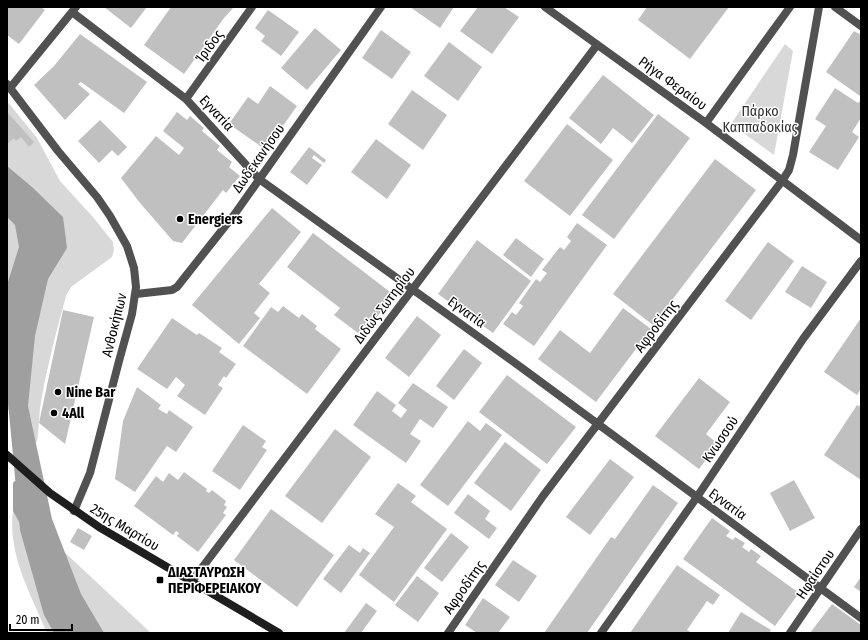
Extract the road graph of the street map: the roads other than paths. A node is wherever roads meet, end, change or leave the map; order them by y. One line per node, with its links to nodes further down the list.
1 (252, 7): 11 (street, Ίριδος)
2 (381, 7): 13 (street, Δωδεκανήσου)
3 (545, 7): 9 (street, Ρήγα Φεραίου)
4 (790, 7): 12 (street)
5 (819, 7): 14 (street, Αφροδίτης)
6 (835, 7): 8 (street)
7 (74, 10): 10 (street); 11 (street, Εγνατία)
8 (861, 26)
9 (597, 45): 12 (street, Ρήγα Φεραίου); 17 (street, Διδώς Σωτηρίου)
10 (8, 86): 18 (street, Ανθοκήπων)
11 (186, 99): 13 (street, Εγνατία)
12 (706, 124): 14 (street, Ρήγα Φεραίου)
13 (259, 179): 17 (street, Εγνατία); 18 (street, Δωδεκανήσου)
14 (782, 181): 15 (street, Ρήγα Φεραίου); 19 (street, Αφροδίτης)
15 (861, 240)
16 (861, 261): 21 (street, Κνωσσού)
17 (412, 289): 19 (street, Εγνατία); 24 (street, Διδώς Σωτηρίου)
18 (136, 294): 22 (street, Ανθοκήπων)
19 (598, 424): 21 (street, Εγνατία); 28 (street, Αφροδίτης)
20 (7, 455): 22 (main road, 25ης Μαρτίου)
21 (697, 497): 25 (street, Εγνατία); 29 (street, Κνωσσού)
22 (74, 511): 24 (main road, 25ης Μαρτίου)
23 (861, 529): 25 (street, Ηφαίστου)
24 (192, 581): 27 (main road, 25ης Μαρτίου)
25 (820, 588): 26 (street, Εγνατία); 30 (street, Ηφαίστου)
26 (861, 618)
27 (279, 633)
28 (448, 633)
29 (601, 633)
30 (790, 633)

